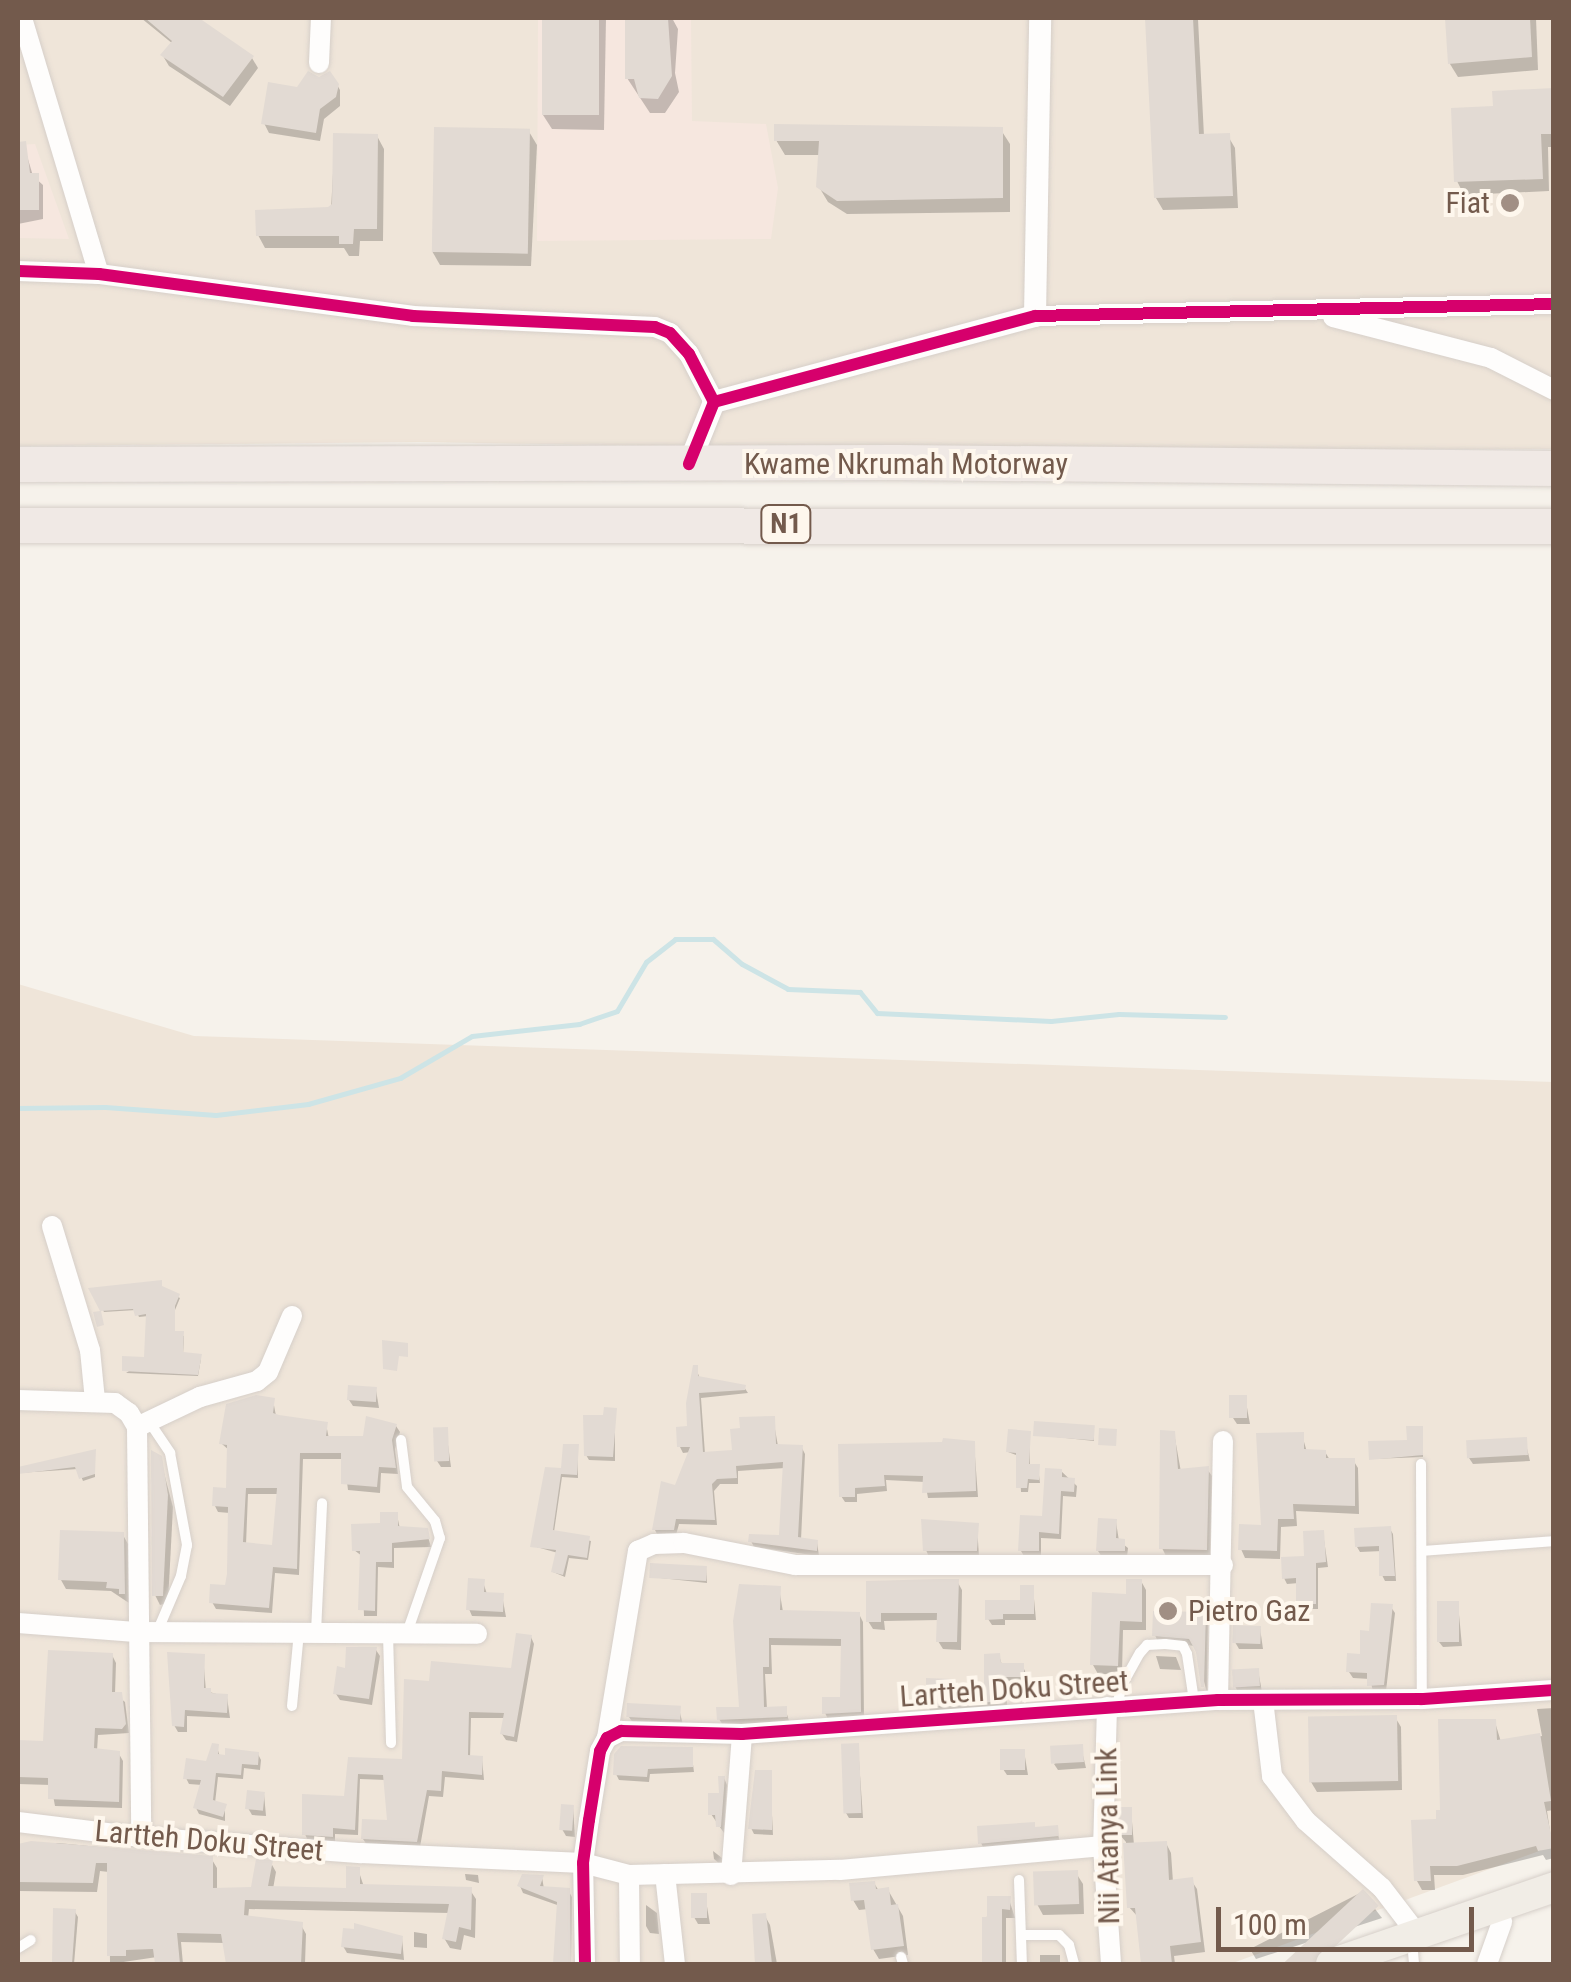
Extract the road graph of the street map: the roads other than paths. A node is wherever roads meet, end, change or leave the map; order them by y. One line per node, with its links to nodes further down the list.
1 (22, 18): 6 (street)
2 (321, 18): 4 (street)
3 (1040, 18): 9 (street)
4 (319, 63)
5 (18, 271): 6 (street)
6 (98, 274): 11 (street)
7 (1554, 304): 8 (street)
8 (1312, 310): 9 (street); 10 (street)
9 (1035, 316): 11 (street)
10 (1554, 390)
11 (714, 402): 13 (street)
12 (18, 464): 13 (highway, Kwame Nkrumah Motorway / N1)
13 (689, 464): 14 (highway, Kwame Nkrumah Motorway / N1)
14 (1554, 468)
15 (18, 525): 16 (highway, Kwame Nkrumah Motorway / N1)
16 (1554, 526)
17 (52, 1226): 20 (street)
18 (292, 1316): 21 (street)
19 (18, 1400): 20 (street)
20 (95, 1400): 21 (street)
21 (142, 1424): 30 (lane); 31 (street)
22 (401, 1440): 33 (lane)
23 (1223, 1441): 28 (street)
24 (1421, 1464): 27 (lane)
25 (322, 1503): 32 (lane)
26 (1554, 1540): 27 (lane)
27 (1422, 1551): 36 (lane)
28 (1223, 1566): 37 (street); 43 (street)
29 (18, 1622): 31 (street)
30 (158, 1630): 31 (street); 32 (street)
31 (136, 1632): 46 (street)
32 (307, 1632): 33 (street); 40 (lane)
33 (398, 1633): 34 (street); 44 (lane)
34 (477, 1634)
35 (1554, 1690): 36 (street, Lartteh Doku Street)
36 (1422, 1699): 38 (street, Lartteh Doku Street)
37 (1218, 1700): 38 (street, Lartteh Doku Street); 39 (street, Lartteh Doku Street)
38 (1263, 1700): 59 (street)
39 (1194, 1701): 41 (street, Lartteh Doku Street); 41 (lane)
40 (292, 1706)
41 (1112, 1706): 42 (street, Lartteh Doku Street); 47 (street, Nii Atanya Link)
42 (742, 1734): 43 (street, Lartteh Doku Street); 51 (street)
43 (607, 1738): 48 (street)
44 (391, 1743)
45 (18, 1822): 46 (street, Lartteh Doku Street)
46 (140, 1837): 48 (street, Lartteh Doku Street)
47 (1103, 1846): 51 (street, Lartteh Doku Street); 65 (street, Nii Atanya Link)
48 (584, 1863): 49 (street, Lartteh Doku Street); 60 (street)
49 (629, 1874): 50 (street, Lartteh Doku Street); 61 (street)
50 (665, 1874): 51 (street, Lartteh Doku Street); 62 (street)
51 (732, 1875)
52 (1020, 1880): 56 (lane)
53 (1554, 1888): 59 (main road)
54 (1554, 1904): 55 (main road)
55 (1502, 1922): 59 (main road); 68 (street)
56 (1021, 1935): 63 (lane); 64 (lane)
57 (32, 1940): 58 (lane)
58 (18, 1948)
59 (1415, 1950): 66 (main road); 67 (main road)
60 (585, 1964)
61 (630, 1964)
62 (676, 1964)
63 (1022, 1964)
64 (1074, 1964)
65 (1111, 1964)
66 (1331, 1964)
67 (1375, 1964)
68 (1487, 1964)

